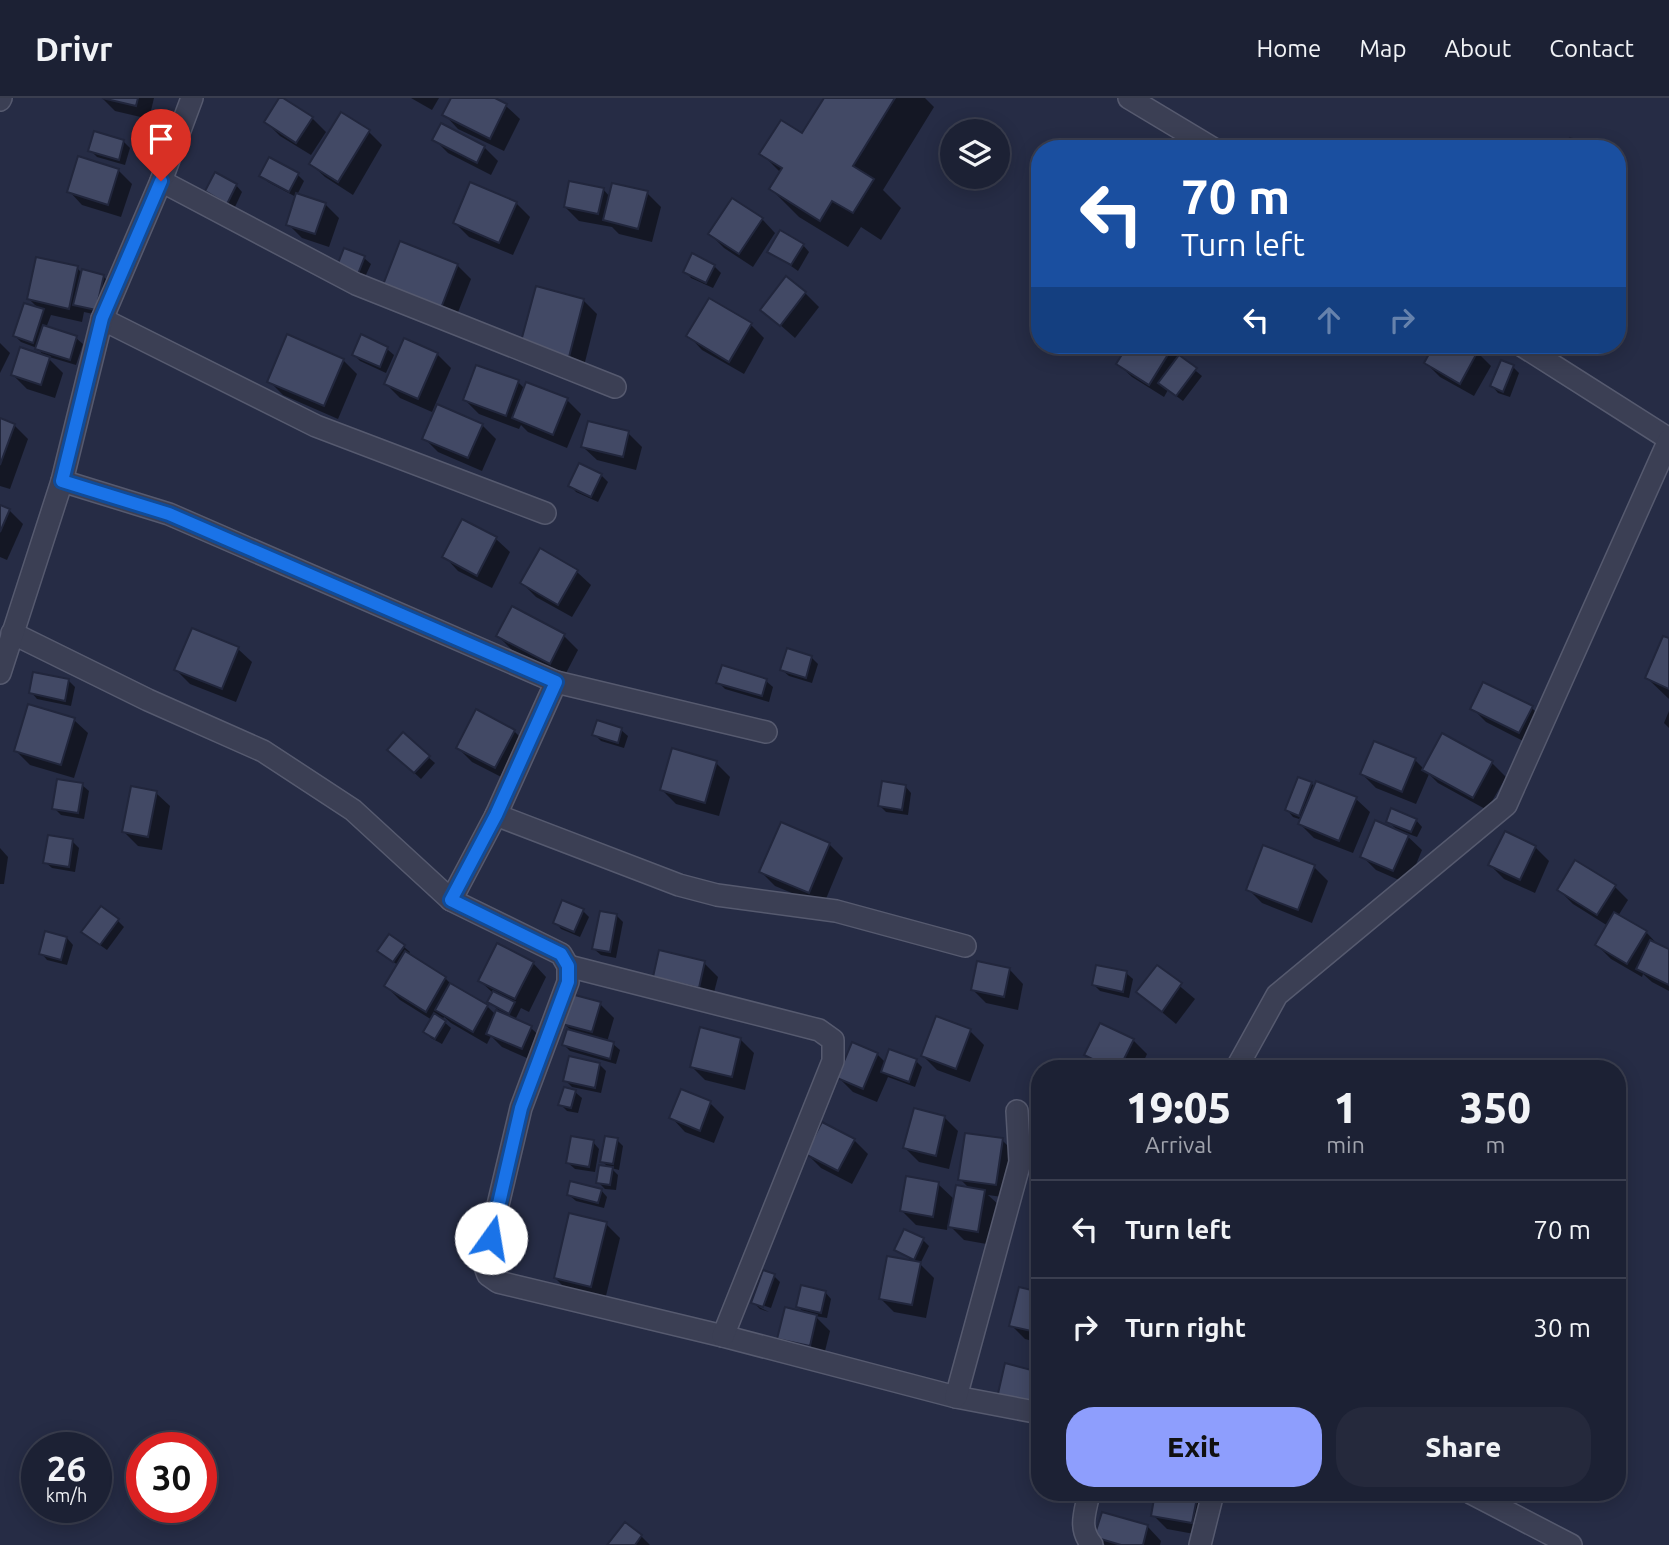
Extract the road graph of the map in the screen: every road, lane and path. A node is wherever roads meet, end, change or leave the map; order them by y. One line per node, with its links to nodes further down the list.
1 (192, 98): 4 (street)
2 (1129, 98): 3 (street)
3 (1199, 140)
4 (161, 181): 5 (street); 7 (street)
5 (102, 318): 9 (street); 10 (street)
6 (1535, 354): 8 (street)
7 (615, 387)
8 (1669, 440): 19 (street)
9 (62, 481): 11 (street); 13 (street)
10 (545, 513)
11 (12, 633): 12 (street); 16 (street)
12 (0, 673)
13 (556, 682): 14 (street); 15 (street)
14 (766, 732)
15 (496, 815): 16 (street); 17 (street)
16 (451, 900): 18 (street)
17 (965, 946)
18 (568, 966): 21 (street); 21 (street)
19 (1241, 1060)
20 (1017, 1111): 22 (street)
21 (723, 1336): 22 (street)
22 (956, 1397): 23 (street)
23 (1031, 1411)
24 (1088, 1501): 27 (street)
25 (1211, 1501): 28 (street)
26 (1486, 1501): 29 (street)
27 (1092, 1545)
28 (1200, 1545)
29 (1571, 1545)

